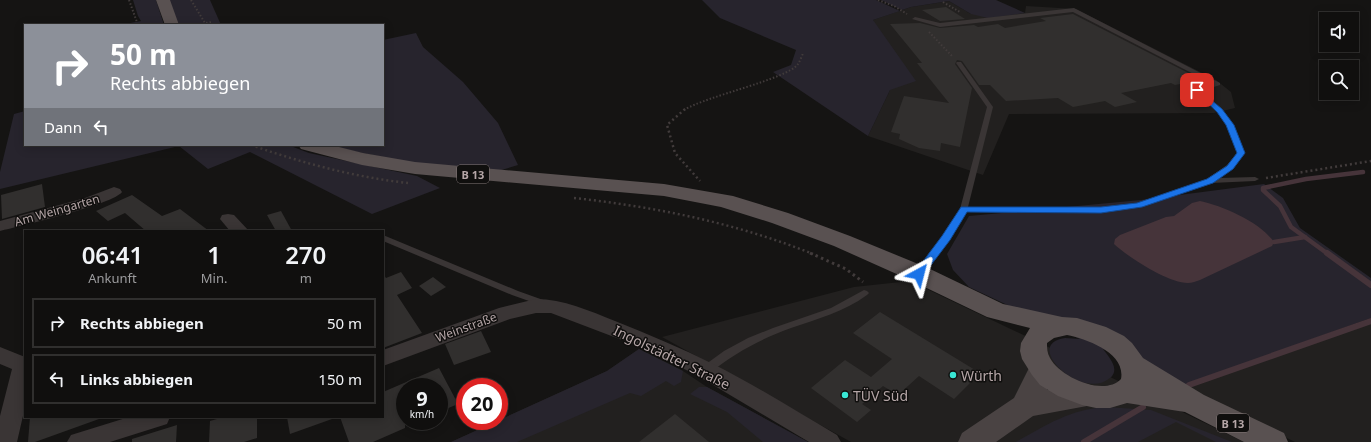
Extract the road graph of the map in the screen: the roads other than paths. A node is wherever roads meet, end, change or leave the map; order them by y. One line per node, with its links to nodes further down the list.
1 (163, 0): 3 (main road)
2 (915, 19): 7 (lane)
3 (172, 24)
4 (960, 63): 9 (lane)
5 (312, 146): 14 (main road, B 13)
6 (1255, 180): 7 (lane)
7 (1210, 181): 9 (lane)
8 (114, 192): 11 (street, Am Weingarten)
9 (964, 209): 14 (lane)
10 (228, 219): 12 (street)
11 (0, 226)
12 (239, 230)
13 (384, 238): 16 (lane)
14 (919, 274): 17 (main road, B 13)
15 (864, 293): 24 (lane)
16 (552, 306): 21 (street, Weinstraße); 24 (street, Ingolstädter Straße)
17 (996, 311): 18 (main road, B 13); 20 (main road, B 13)
18 (1060, 326): 20 (main road, B 13); 22 (main road, B 13)
19 (0, 355): 23 (street)
20 (1037, 357): 26 (main road, B 13); 28 (main road)
21 (384, 358)
22 (1133, 365): 25 (main road); 27 (main road, B 13)
23 (24, 366): 30 (street)
24 (706, 370): 32 (street, Ingolstädter Straße)
25 (1126, 392): 26 (main road, B 13); 27 (main road, B 13)
26 (1087, 395): 28 (main road)
27 (1194, 403): 34 (main road, B 13)
28 (1025, 406): 33 (main road)
29 (156, 418): 31 (street)
30 (5, 442)
31 (79, 442)
32 (829, 442)
33 (973, 442)
34 (1273, 442)

